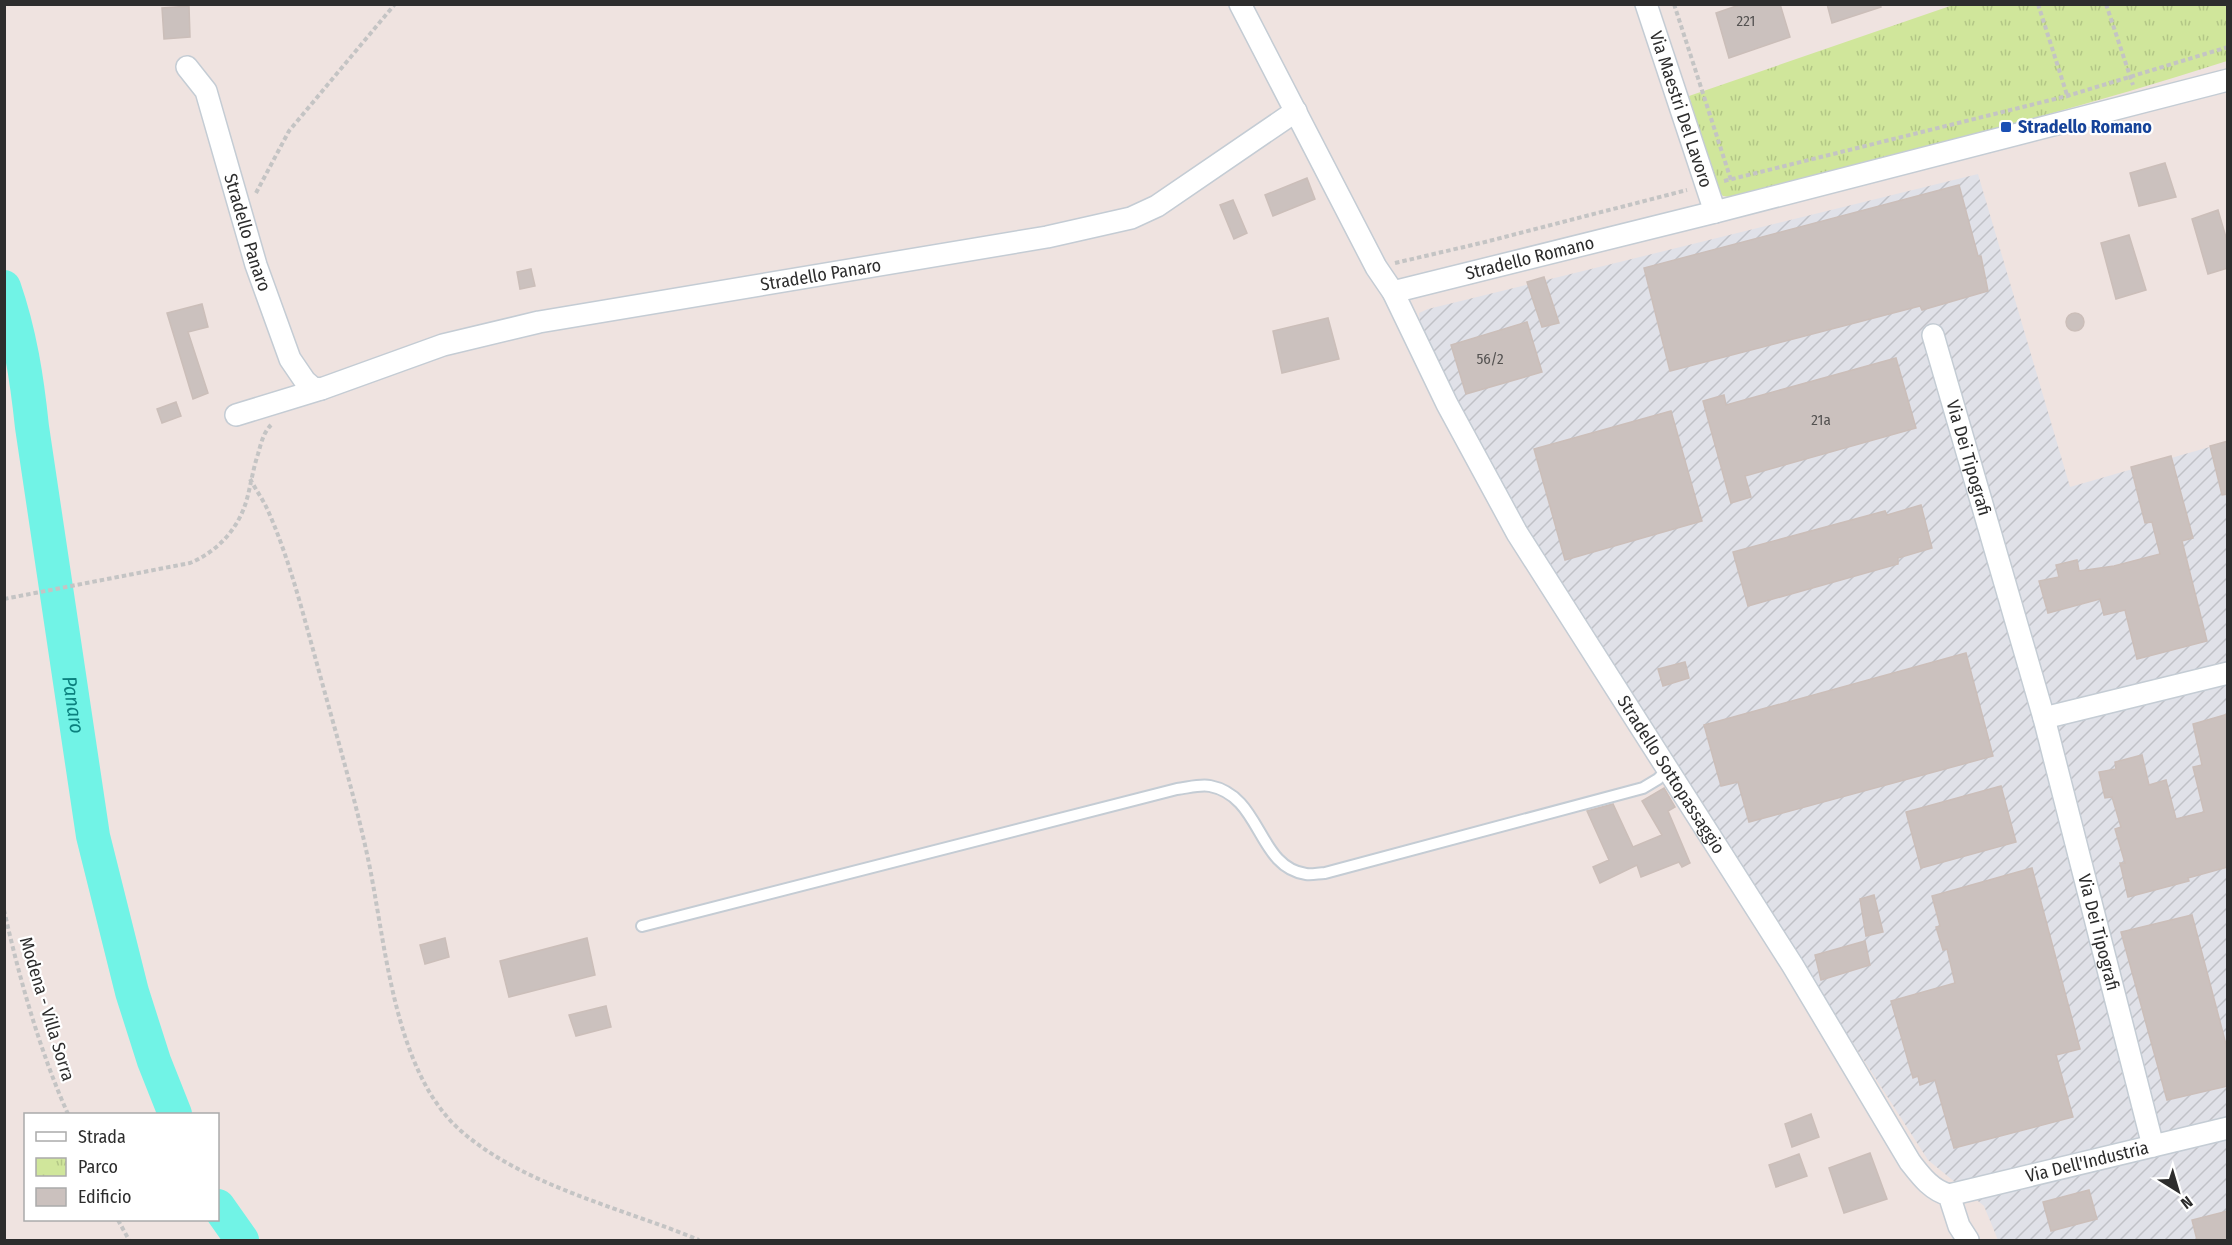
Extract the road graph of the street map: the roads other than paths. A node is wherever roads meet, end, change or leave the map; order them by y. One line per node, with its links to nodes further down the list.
1 (1240, 4): 5 (street)
2 (1648, 5): 6 (street, Via Maestri Del Lavoro)
3 (187, 67): 9 (street, Stradello Panaro)
4 (2228, 80): 6 (street, Stradello Romano)
5 (1296, 111): 7 (street); 9 (street, Stradello Panaro)
6 (1715, 212): 7 (street, Stradello Romano)
7 (1393, 292): 13 (street, Stradello Sottopassaggio)
8 (1933, 335): 12 (street, Via Dei Tipografi)
9 (321, 389): 10 (street, Stradello Panaro)
10 (236, 415)
11 (2228, 672): 12 (street)
12 (2044, 718): 16 (street, Via Dei Tipografi)
13 (1669, 769): 14 (lane); 17 (street, Stradello Sottopassaggio)
14 (642, 926)
15 (2228, 1128): 16 (street, Via Dell'Industria)
16 (2153, 1146): 17 (street, Via Dell'Industria)
17 (1949, 1195): 18 (street)
18 (1968, 1240)

